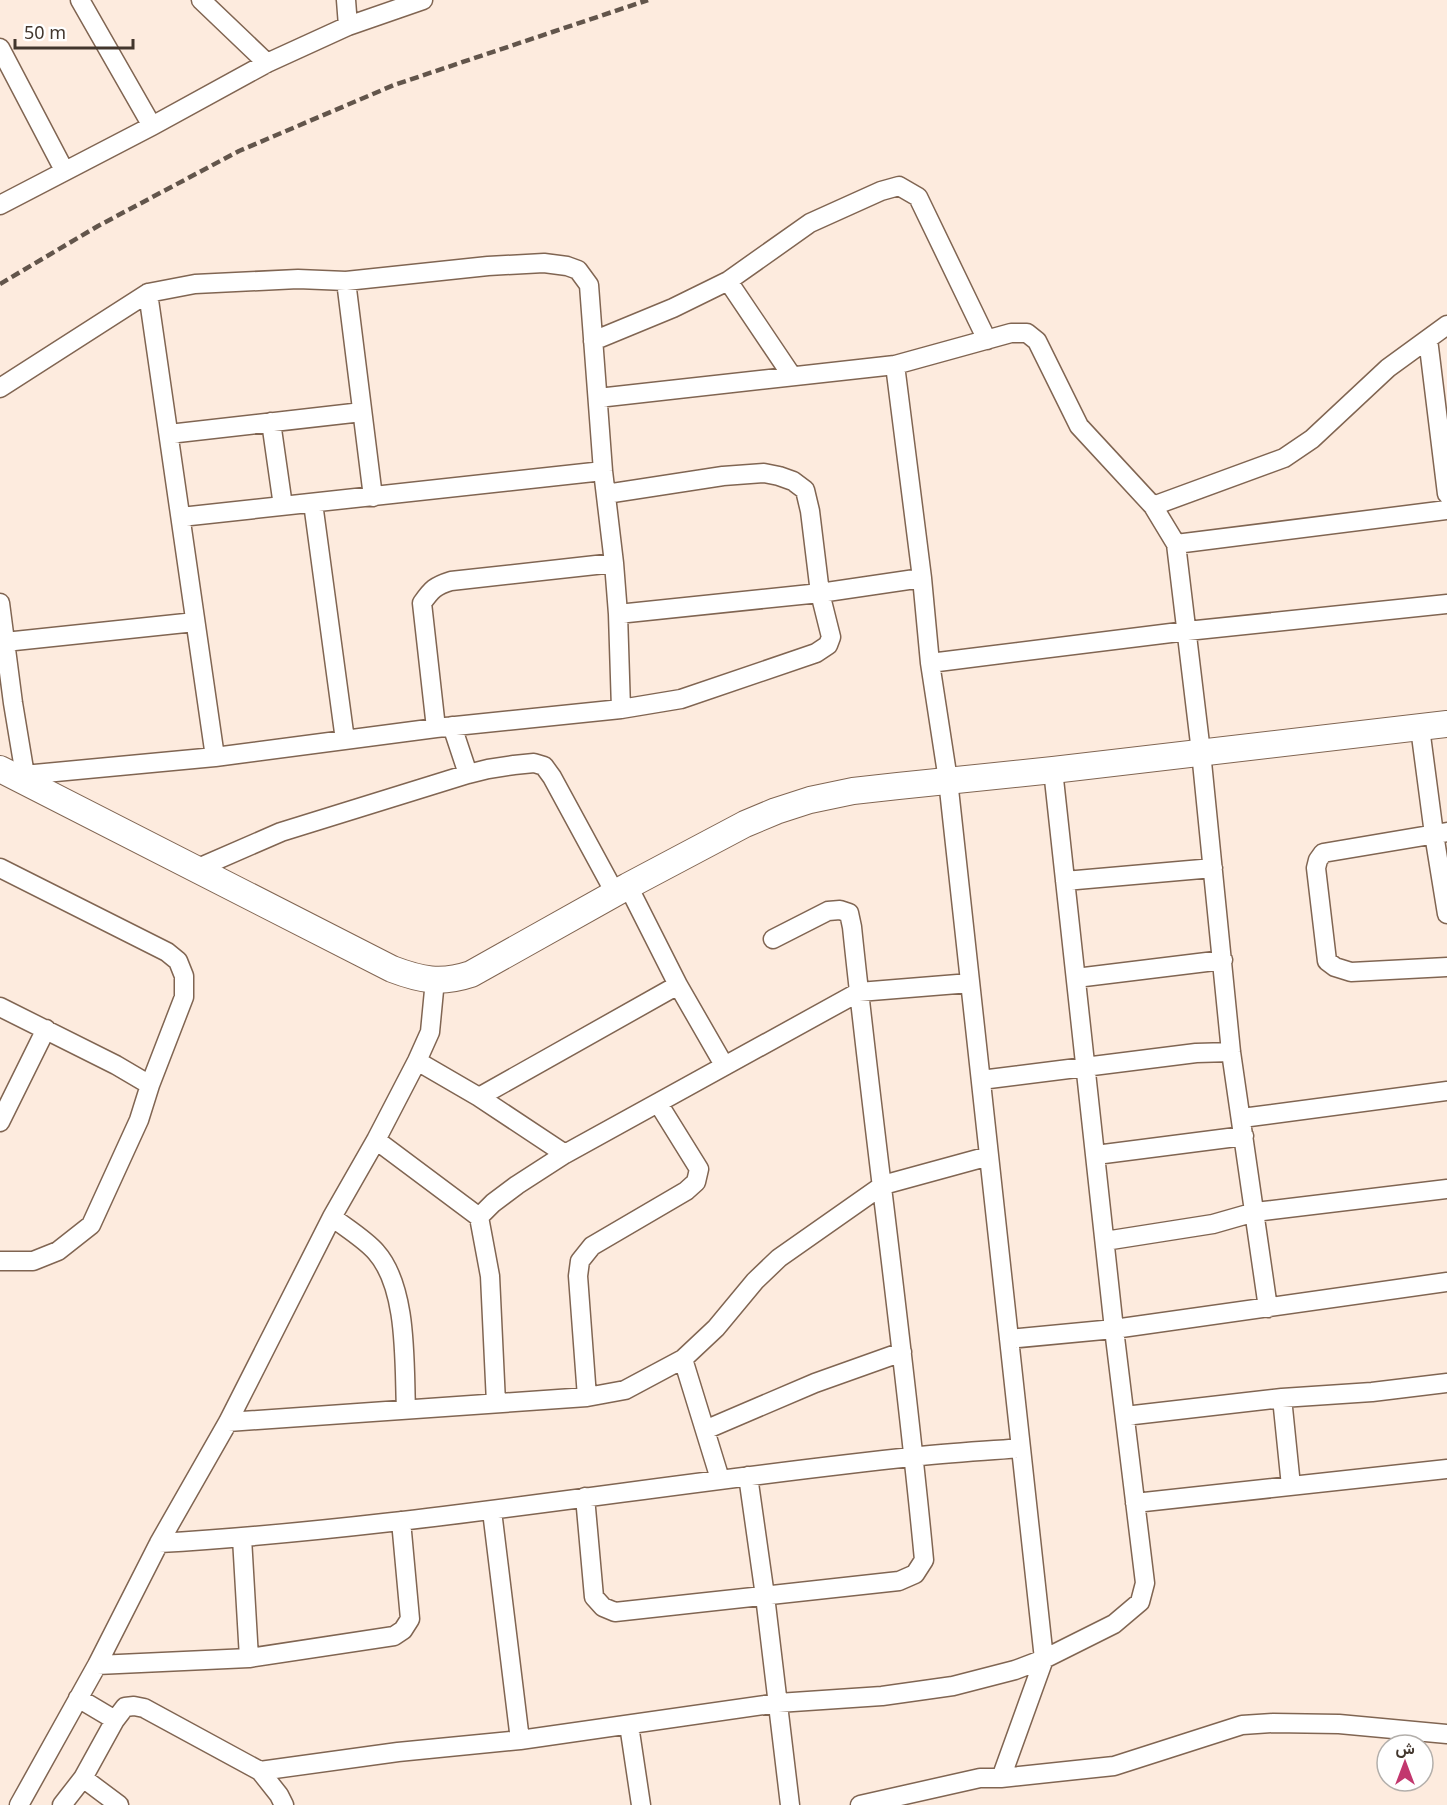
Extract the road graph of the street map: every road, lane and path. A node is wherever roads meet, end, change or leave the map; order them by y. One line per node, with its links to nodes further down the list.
1 (80, 0): 8 (street)
2 (201, 0): 7 (street)
3 (346, 0): 5 (street)
4 (423, 0): 5 (street)
5 (348, 26): 7 (street)
6 (0, 48): 9 (street)
7 (267, 63): 8 (street)
8 (152, 126): 9 (street)
9 (64, 170): 10 (street)
10 (0, 205)
11 (346, 281): 13 (street); 17 (street); 22 (street)
12 (728, 281): 16 (street); 17 (street); 19 (street)
13 (148, 293): 20 (street); 24 (street)
14 (1447, 325): 15 (street)
15 (1428, 339): 27 (street); 31 (street)
16 (987, 340): 18 (street); 31 (street)
17 (593, 341): 21 (street)
18 (896, 365): 19 (street); 36 (street)
19 (792, 376): 21 (street)
20 (0, 388)
21 (598, 398): 25 (street)
22 (362, 412): 23 (street); 28 (street)
23 (271, 422): 24 (street); 30 (street)
24 (169, 435): 33 (street)
25 (603, 471): 26 (street); 28 (street)
26 (606, 494): 35 (street); 37 (street)
27 (1447, 494)
28 (373, 496): 29 (street)
29 (313, 503): 30 (street); 49 (street)
30 (283, 506): 33 (street)
31 (1153, 506): 34 (street)
32 (1447, 510): 34 (street)
33 (181, 517): 41 (street)
34 (1176, 544): 42 (street)
35 (614, 563): 40 (street); 47 (street)
36 (922, 578): 37 (street); 44 (street)
37 (820, 592): 40 (street); 45 (street)
38 (0, 603): 43 (street)
39 (1447, 604): 42 (street)
40 (618, 614): 45 (street)
41 (195, 622): 43 (street); 51 (street)
42 (1187, 630): 44 (street); 50 (street)
43 (5, 642): 53 (street)
44 (930, 663): 55 (street)
45 (621, 709): 47 (street)
46 (1447, 724): 48 (main road)
47 (444, 727): 49 (street); 54 (street)
48 (1420, 728): 50 (main road); 56 (street)
49 (345, 740): 51 (street)
50 (1201, 752): 52 (main road); 58 (street)
51 (215, 757): 53 (street)
52 (1053, 770): 55 (main road); 60 (street)
53 (8, 773): 59 (main road)
54 (468, 774): 59 (street); 61 (street)
55 (948, 780): 61 (main road); 68 (street)
56 (1441, 833): 62 (street); 65 (street)
57 (0, 868): 78 (street)
58 (1214, 868): 60 (street); 64 (street)
59 (195, 869): 67 (main road)
60 (1065, 881): 66 (street)
61 (621, 890): 67 (main road); 69 (street)
62 (1447, 914)
63 (773, 939): 70 (street)
64 (1223, 960): 66 (street); 73 (street)
65 (1447, 967)
66 (1076, 978): 76 (street)
67 (435, 980): 74 (street)
68 (970, 983): 70 (street); 77 (street)
69 (678, 985): 75 (street); 80 (street)
70 (859, 992): 75 (street); 88 (street)
71 (0, 1007): 72 (street)
72 (46, 1029): 78 (street); 82 (street)
73 (1231, 1052): 76 (street); 83 (street)
74 (417, 1061): 80 (street); 84 (street)
75 (724, 1065): 81 (street)
76 (1086, 1067): 77 (street); 86 (street)
77 (981, 1080): 87 (street)
78 (150, 1085): 94 (street)
79 (1447, 1091): 83 (street)
80 (479, 1097): 85 (street)
81 (658, 1104): 85 (street); 102 (street)
82 (0, 1122)
83 (1243, 1127): 86 (street); 90 (street)
84 (376, 1140): 91 (street); 92 (street)
85 (565, 1154): 91 (street)
86 (1096, 1155): 93 (street)
87 (989, 1156): 88 (street); 98 (street)
88 (883, 1185): 99 (street); 100 (street)
89 (1447, 1189): 90 (street)
90 (1255, 1212): 93 (street); 96 (street)
91 (479, 1216): 104 (street)
92 (332, 1217): 105 (street); 107 (street)
93 (1105, 1241): 97 (street)
94 (0, 1261)
95 (1447, 1282): 96 (street)
96 (1268, 1308): 97 (street)
97 (1114, 1329): 98 (street); 106 (street)
98 (1009, 1339): 109 (street)
99 (902, 1352): 108 (street); 110 (street)
100 (683, 1359): 102 (street); 108 (street)
101 (1447, 1383): 103 (street)
102 (587, 1397): 104 (street)
103 (1282, 1398): 106 (street); 114 (street)
104 (496, 1403): 105 (street)
105 (406, 1410): 107 (street)
106 (1125, 1416): 116 (street)
107 (228, 1422): 120 (street)
108 (705, 1430): 113 (street)
109 (1021, 1448): 110 (street); 123 (street)
110 (914, 1457): 112 (street); 121 (street)
111 (1447, 1469): 114 (street)
112 (748, 1476): 113 (street); 121 (street)
113 (720, 1479): 115 (street)
114 (1291, 1486): 116 (street)
115 (585, 1497): 117 (street); 121 (street)
116 (1135, 1503): 123 (street)
117 (492, 1511): 118 (street); 130 (street)
118 (401, 1521): 119 (street); 122 (street)
119 (242, 1538): 120 (street); 122 (street)
120 (159, 1543): 124 (street)
121 (765, 1596): 126 (street)
122 (249, 1658): 124 (street)
123 (1044, 1659): 126 (street); 133 (street)
124 (97, 1665): 125 (street)
125 (78, 1698): 127 (street); 134 (street)
126 (778, 1703): 128 (street); 139 (street)
127 (115, 1720): 131 (street); 132 (street)
128 (629, 1725): 130 (street); 138 (street)
129 (1447, 1734): 133 (street)
130 (520, 1740): 131 (street)
131 (261, 1771): 137 (street)
132 (83, 1778): 135 (street); 136 (street)
133 (1001, 1778): 140 (street)
134 (19, 1805)
135 (62, 1805)
136 (119, 1805)
137 (284, 1805)
138 (641, 1805)
139 (790, 1805)
140 (861, 1805)

